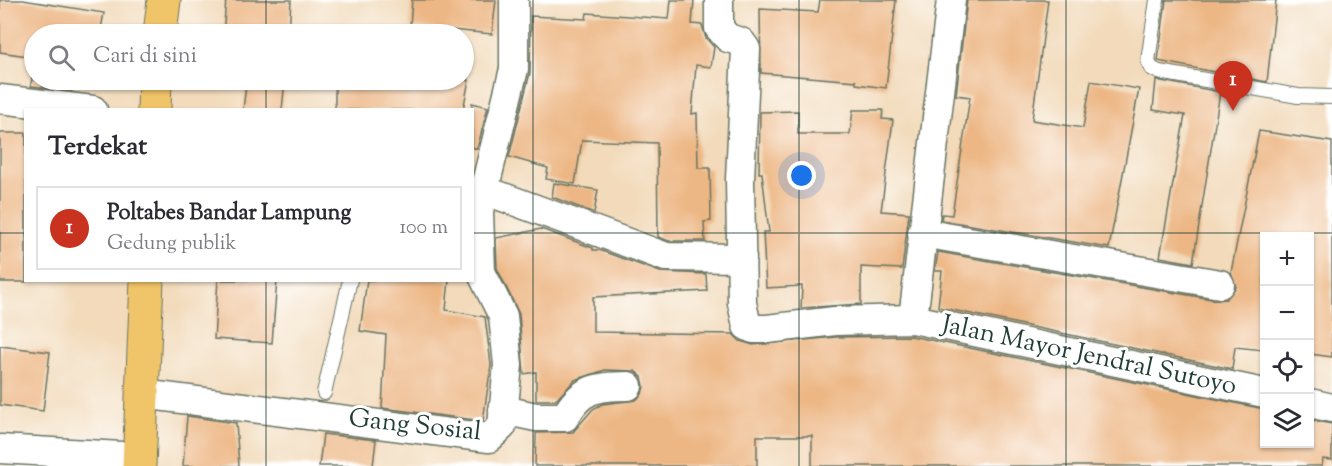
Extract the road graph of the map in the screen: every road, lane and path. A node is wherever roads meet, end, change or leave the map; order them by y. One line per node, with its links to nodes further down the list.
1 (164, 0): 6 (highway)
2 (514, 0): 12 (street, Gang Sosial)
3 (719, 0): 14 (street, Jalan Mayor Jendral Sutoyo)
4 (951, 0): 13 (street)
5 (1157, 0): 8 (lane)
6 (161, 24)
7 (155, 90): 11 (highway)
8 (1332, 98)
9 (0, 99): 10 (street)
10 (76, 108)
11 (154, 108)
12 (484, 190): 14 (street); 25 (street, Gang Sosial)
13 (922, 233): 17 (street); 18 (street)
14 (742, 258): 18 (street, Jalan Mayor Jendral Sutoyo)
15 (147, 282): 22 (highway)
16 (350, 282): 21 (lane)
17 (1220, 284)
18 (913, 319): 20 (street, Jalan Mayor Jendral Sutoyo)
19 (628, 386): 25 (street)
20 (1260, 392)
21 (324, 393)
22 (142, 394): 25 (street, Gang Sosial); 27 (highway)
23 (1314, 404): 24 (street)
24 (1332, 408)
25 (503, 410)
26 (0, 449): 27 (street)
27 (139, 461)

